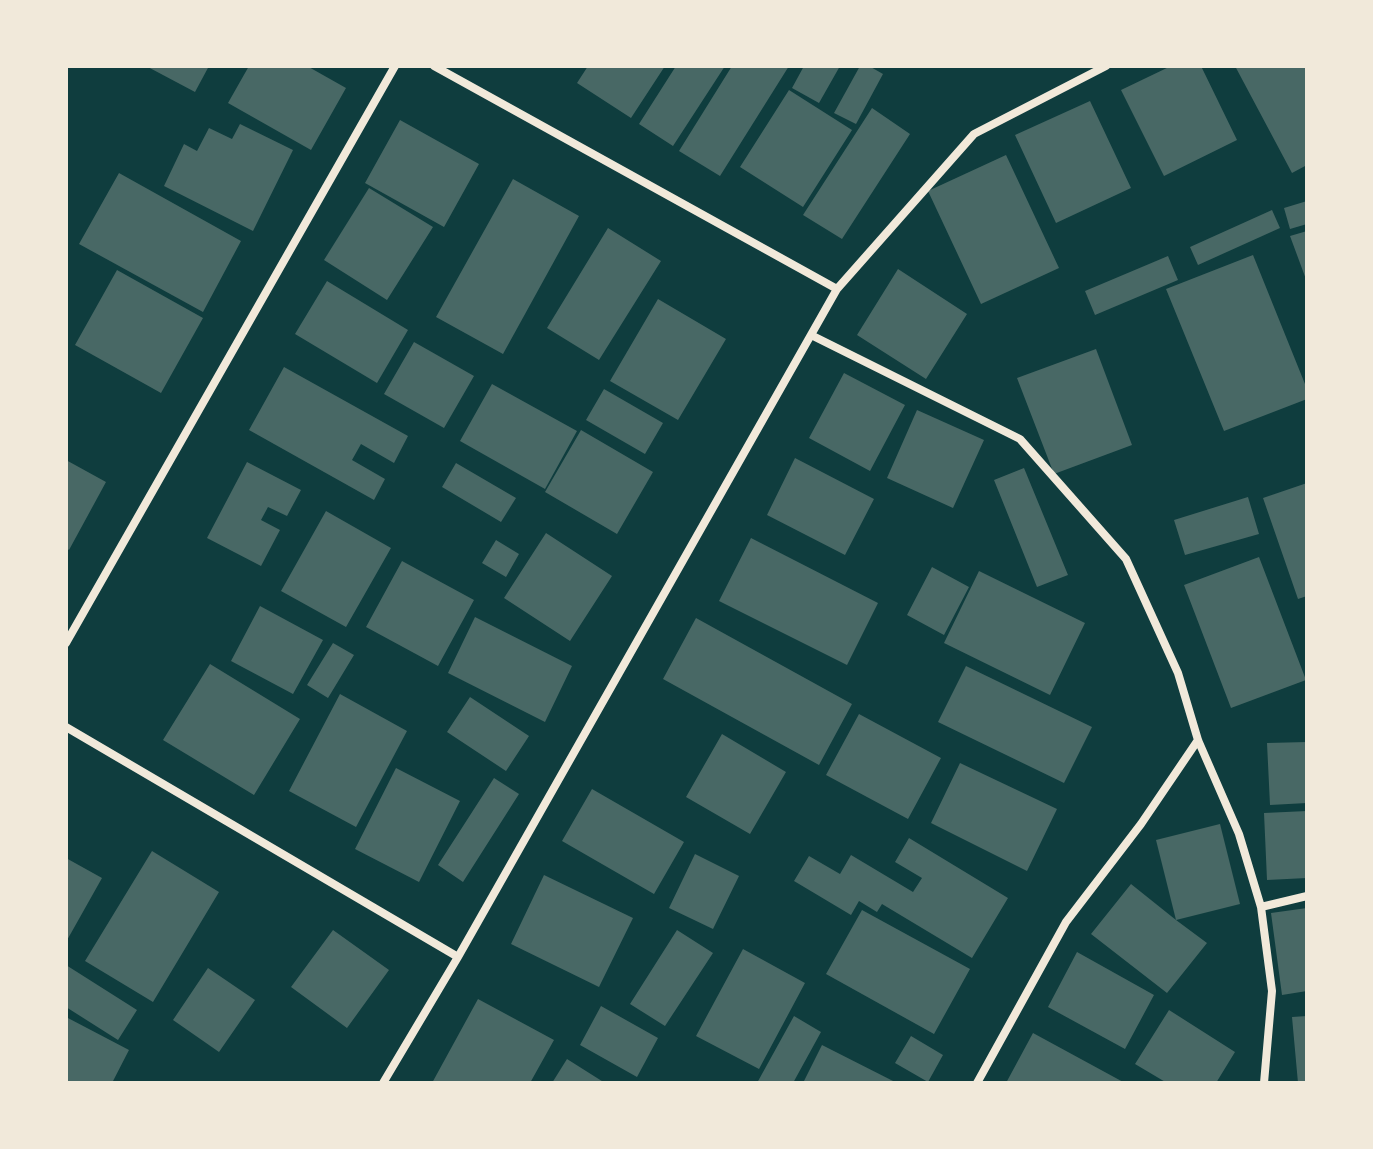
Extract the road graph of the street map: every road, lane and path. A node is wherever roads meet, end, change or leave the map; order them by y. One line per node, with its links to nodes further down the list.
1 (395, 66): 6 (street)
2 (434, 66): 4 (street)
3 (1106, 66): 4 (street)
4 (837, 289): 5 (street)
5 (811, 335): 8 (street); 11 (street)
6 (66, 643)
7 (66, 727): 11 (street)
8 (1198, 740): 10 (street); 13 (street)
9 (1307, 896): 10 (street)
10 (1261, 907): 14 (street)
11 (458, 957): 12 (street)
12 (383, 1083)
13 (977, 1083)
14 (1264, 1083)

